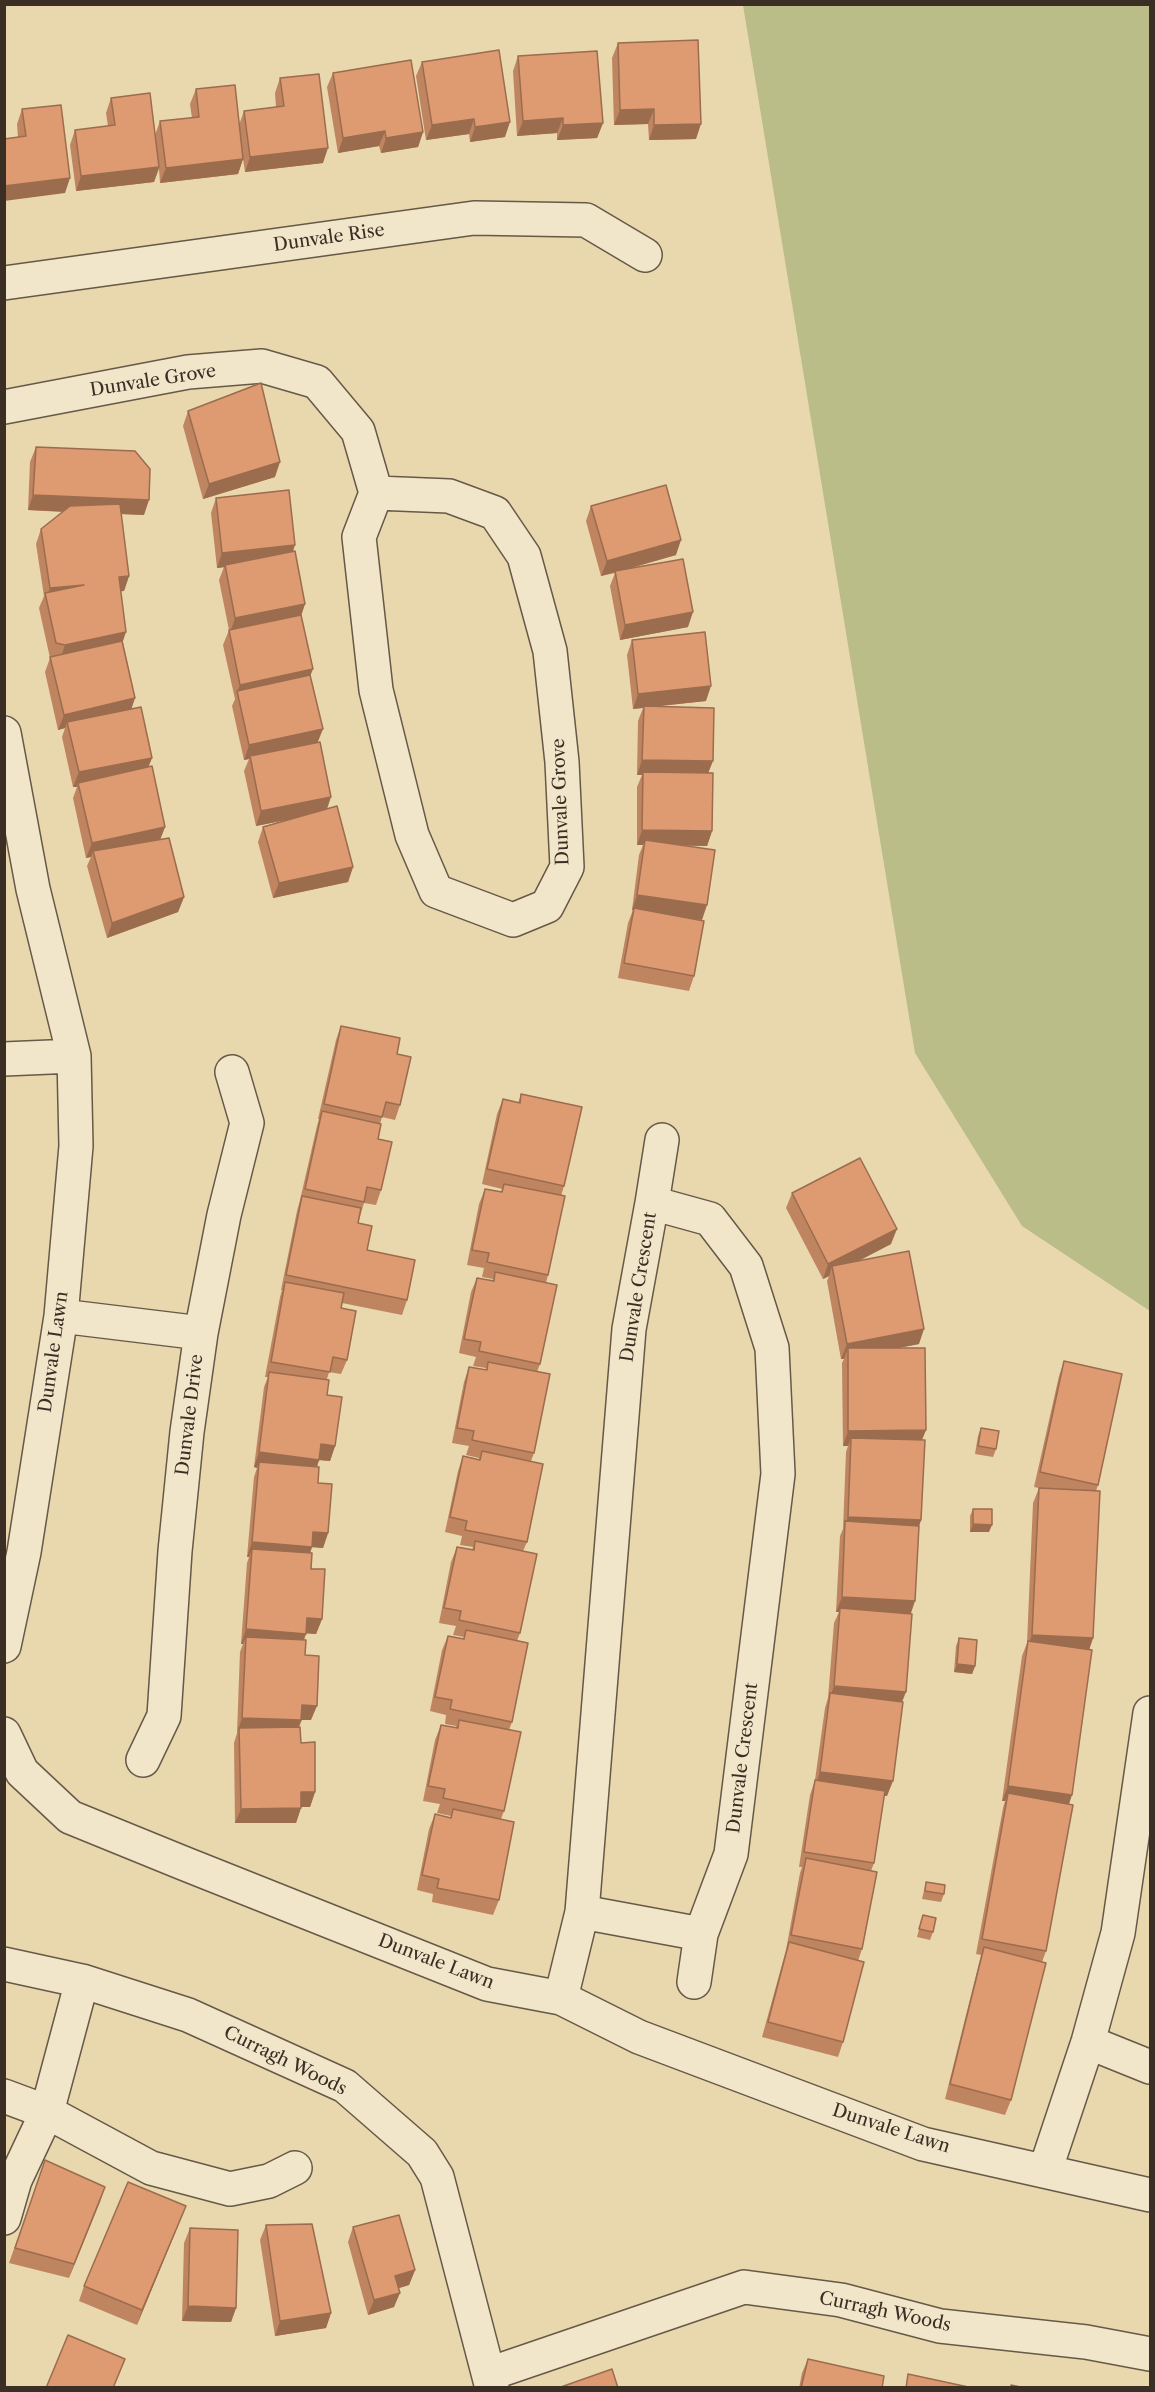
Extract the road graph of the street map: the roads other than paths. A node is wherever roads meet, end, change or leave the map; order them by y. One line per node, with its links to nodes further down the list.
1 (645, 255): 2 (street, Dunvale Rise)
2 (4, 283)
3 (4, 407): 4 (street, Dunvale Grove)
4 (376, 493): 4 (street, Dunvale Grove)
5 (4, 733): 6 (street, Dunvale Lawn)
6 (74, 1056): 7 (street); 11 (street, Dunvale Lawn)
7 (4, 1059)
8 (232, 1072): 12 (street, Dunvale Drive)
9 (662, 1140): 10 (street)
10 (652, 1203): 17 (street, Dunvale Crescent); 18 (street, Dunvale Crescent)
11 (61, 1316): 12 (street); 13 (street, Dunvale Lawn)
12 (201, 1333): 16 (street, Dunvale Drive)
13 (4, 1646)
14 (1150, 1713): 23 (street)
15 (4, 1734): 22 (street, Dunvale Lawn)
16 (143, 1760)
17 (582, 1912): 18 (street); 22 (street, Dunvale Crescent)
18 (701, 1934): 21 (street, Dunvale Crescent)
19 (4, 1964): 20 (street, Curragh Woods)
20 (82, 1981): 26 (street); 32 (street, Curragh Woods)
21 (694, 1982)
22 (561, 1998): 28 (street, Dunvale Lawn)
23 (1088, 2042): 24 (street); 28 (street)
24 (1150, 2067)
25 (4, 2096): 26 (street)
26 (47, 2112): 27 (street); 30 (street)
27 (295, 2168)
28 (1045, 2171): 29 (street, Dunvale Lawn)
29 (1150, 2195)
30 (4, 2218)
31 (1150, 2354): 32 (street, Curragh Woods)
32 (491, 2381)

